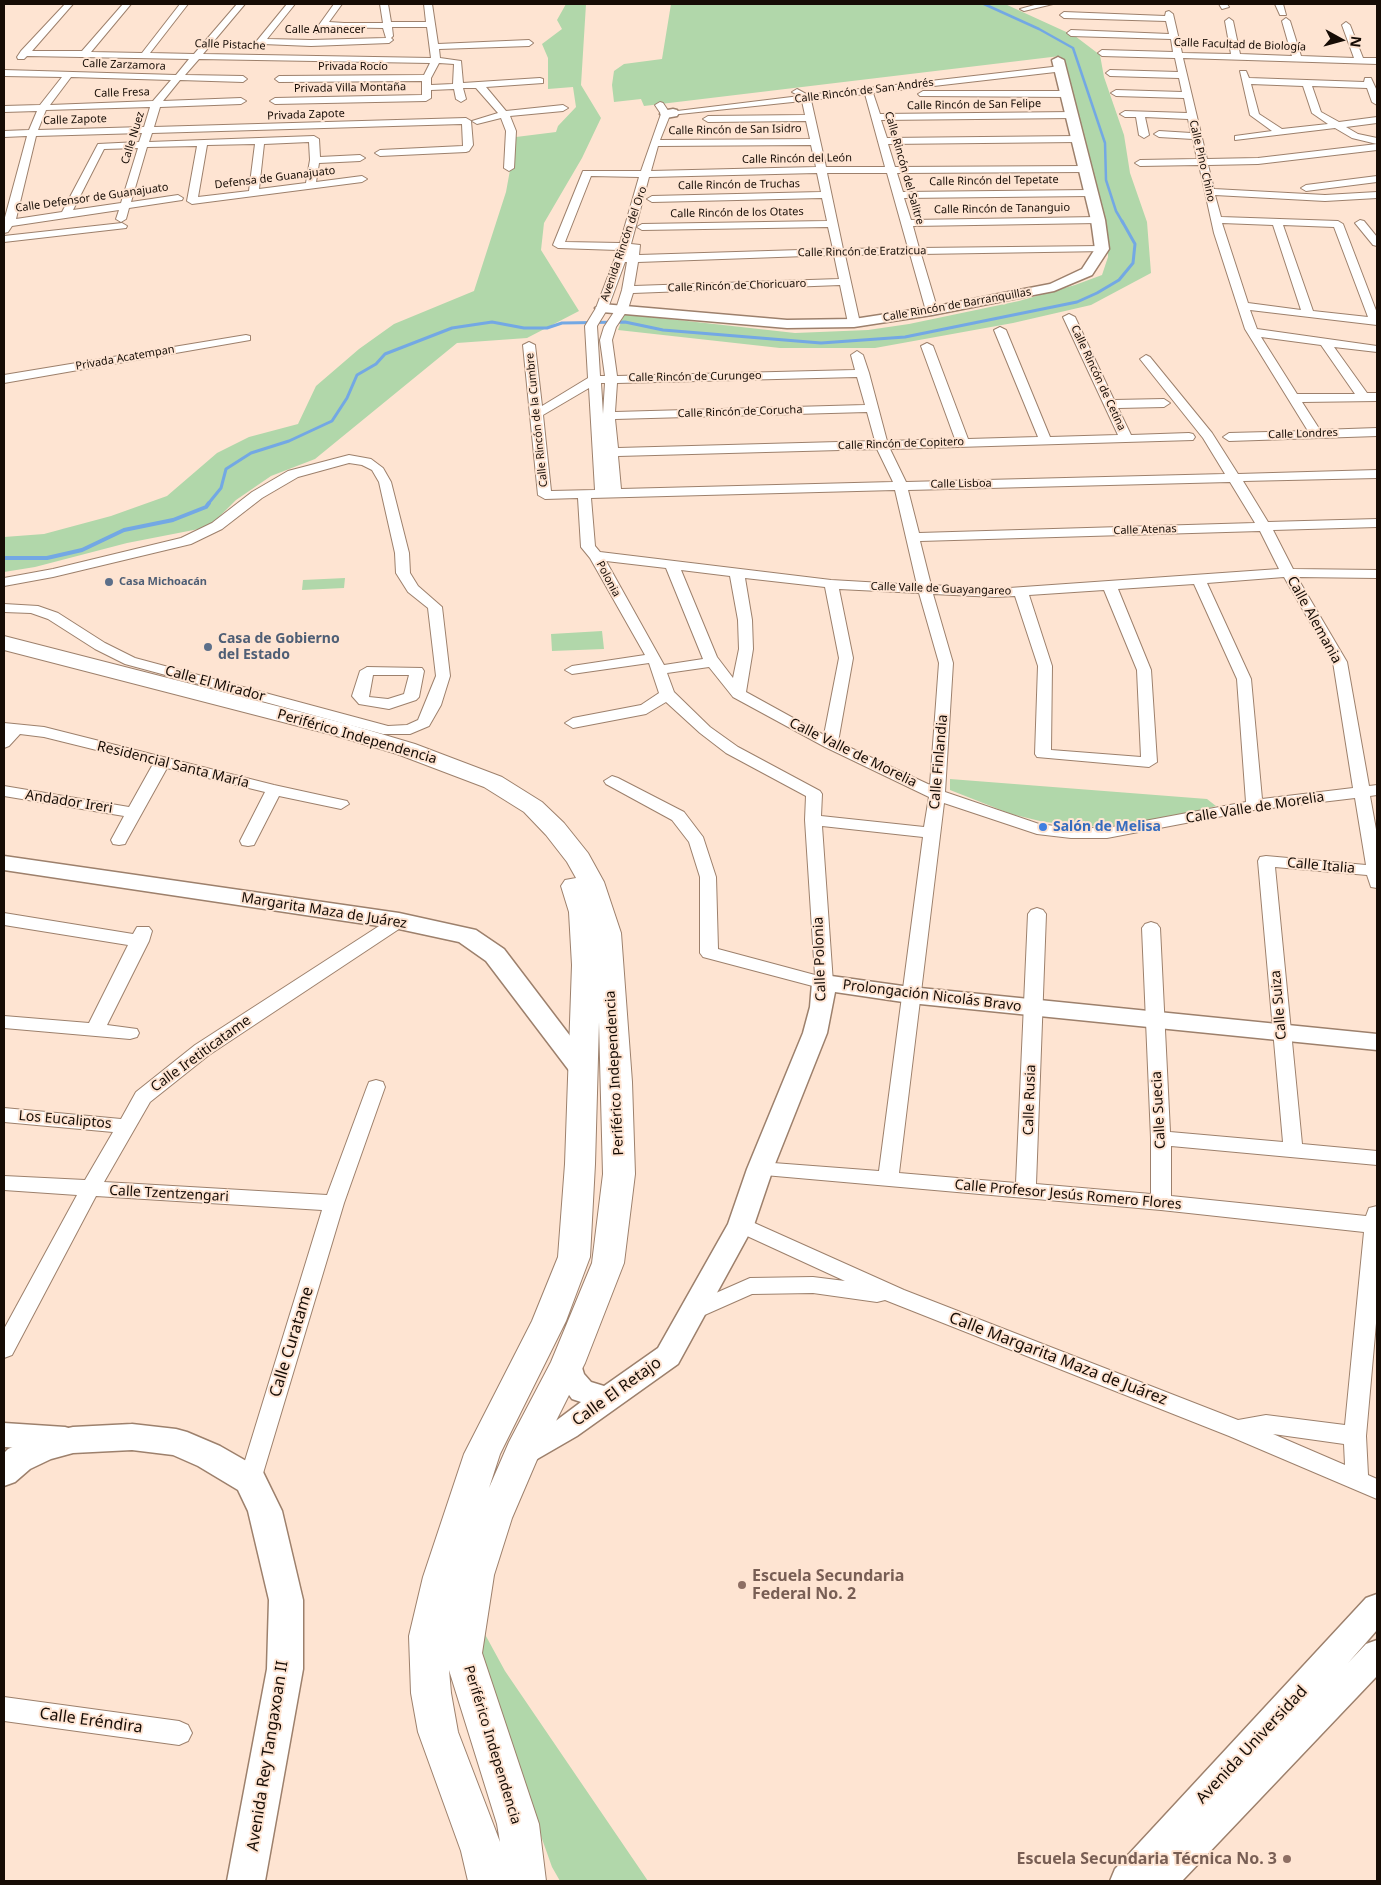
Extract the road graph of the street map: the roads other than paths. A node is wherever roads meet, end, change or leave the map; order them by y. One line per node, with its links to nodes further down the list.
1 (69, 4): 28 (street)
2 (127, 4): 30 (street)
3 (184, 4): 31 (street)
4 (241, 4): 32 (street, Calle Nuez)
5 (291, 4): 24 (street)
6 (296, 4): 24 (street)
7 (338, 4): 16 (street); 20 (street)
8 (384, 4): 18 (street)
9 (428, 4): 17 (street)
10 (1049, 4): 12 (street)
11 (1278, 4): 35 (street)
12 (1024, 9)
13 (1170, 11): 14 (street); 22 (street, Calle Pino Chino)
14 (1064, 15)
15 (1228, 21): 33 (street)
16 (324, 24): 20 (street); 25 (street)
17 (431, 24): 18 (street); 27 (street)
18 (388, 25): 20 (street); 23 (street)
19 (1346, 25): 39 (street)
20 (344, 26)
21 (1071, 33): 22 (street)
22 (1175, 37): 34 (street, Calle Pino Chino)
23 (389, 40): 25 (street, Calle Amanecer); 37 (street)
24 (263, 41): 25 (street, Calle Amanecer); 36 (street)
25 (311, 43)
26 (529, 44): 27 (street)
27 (435, 47): 38 (street)
28 (24, 52): 30 (street, Calle Pistache); 46 (street)
29 (1102, 53): 34 (street, Calle Facultad de Biología)
30 (84, 54): 31 (street, Calle Pistache)
31 (145, 54): 32 (street, Calle Pistache)
32 (195, 56): 36 (street, Calle Pistache); 48 (street, Calle Nuez)
33 (1236, 56): 34 (street, Calle Facultad de Biología); 35 (street, Calle Facultad de Biología)
34 (1178, 57): 42 (street, Calle Facultad de Biología); 47 (street, Calle Pino Chino)
35 (1297, 58): 39 (street, Calle Facultad de Biología)
36 (249, 59): 37 (street, Calle Pistache); 58 (street)
37 (393, 59): 38 (street, Calle Pistache)
38 (436, 60): 50 (street); 53 (street, Calle Pistache)
39 (1358, 60): 40 (street, Calle Facultad de Biología)
40 (1377, 61)
41 (1060, 64): 56 (street, Calle Rincón de San Andrés); 59 (street)
42 (1377, 67)
43 (536, 70): 52 (street, Privada Rocío)
44 (1110, 73): 47 (street)
45 (69, 74): 46 (street, Calle Zarzamora); 48 (street, Calle Zarzamora); 66 (street)
46 (5, 75)
47 (1183, 75): 60 (street, Calle Pino Chino)
48 (179, 78): 58 (street, Calle Zarzamora); 65 (street, Calle Nuez)
49 (279, 79): 54 (street, Privada Rocío)
50 (426, 83): 53 (street, Privada Rocío); 54 (street, Privada Rocío); 54 (street, Privada Villa Montaña)
51 (1307, 83): 64 (street); 80 (street); 82 (street)
52 (479, 85): 53 (street, Privada Rocío); 70 (street)
53 (458, 86): 62 (street)
54 (299, 90): 63 (street, Privada Villa Montaña)
55 (792, 91): 61 (street)
56 (869, 92): 59 (street); 61 (street, Calle Rincón de San Andrés); 75 (street, Calle Rincón del Salitre)
57 (1116, 92): 60 (street)
58 (241, 94): 65 (street, Calle Fresa)
59 (1067, 94): 72 (street)
60 (1188, 95): 74 (street, Calle Pino Chino)
61 (806, 98): 69 (street, Calle Rincón de San Andrés); 76 (street)
62 (461, 99)
63 (275, 101)
64 (1377, 102)
65 (156, 103): 77 (street, Calle Fresa); 81 (street, Calle Nuez)
66 (43, 107): 68 (street, Calle Fresa); 77 (street, Calle Fresa); 84 (street)
67 (564, 108): 70 (street)
68 (4, 109)
69 (668, 111): 76 (street); 112 (street, Avenida Rincón del Oro)
70 (504, 114): 78 (street); 107 (street)
71 (1125, 114): 73 (street)
72 (1073, 115): 75 (street, Calle Rincón de San Felipe); 90 (street)
73 (1140, 115): 74 (street); 86 (street)
74 (1192, 116): 87 (street, Calle Pino Chino)
75 (876, 117): 92 (street, Calle Rincón del Salitre)
76 (810, 118): 95 (street)
77 (96, 119): 81 (street, Calle Zapote); 84 (street, Calle Zapote)
78 (477, 120)
79 (1377, 120): 80 (street)
80 (1337, 125): 82 (street); 88 (street)
81 (147, 130): 96 (street, Calle Nuez); 99 (street, Privada Zapote)
82 (1280, 132): 89 (street)
83 (4, 134): 84 (street, Calle Zapote)
84 (32, 134): 130 (street)
85 (1159, 134): 87 (street)
86 (1144, 136)
87 (1196, 136): 105 (street, Calle Pino Chino)
88 (1355, 136): 93 (street); 100 (street)
89 (1238, 138)
90 (1078, 139): 92 (street); 104 (street)
91 (260, 140): 94 (street); 102 (street); 115 (street)
92 (883, 140): 106 (street, Calle Rincón del Salitre)
93 (1377, 141)
94 (203, 142): 96 (street); 115 (street, Defensa de Guanajuato)
95 (815, 142): 108 (street); 112 (street, Calle Rincón de San Isidro)
96 (144, 144): 122 (street, Calle Nuez); 123 (street)
97 (1377, 147): 100 (street)
98 (1377, 152): 100 (street)
99 (380, 153)
100 (1355, 153): 105 (street)
101 (360, 158): 102 (street)
102 (315, 160): 113 (street)
103 (1146, 162): 105 (street)
104 (1084, 166): 106 (street, Calle Rincón del León); 116 (street)
105 (1203, 166): 114 (street, Calle Pino Chino)
106 (891, 167): 108 (street, Calle Rincón del León); 118 (street, Calle Rincón del Salitre)
107 (509, 168)
108 (821, 168): 112 (street, Calle Rincón del León); 119 (street)
109 (648, 172): 112 (street, Avenida Rincón del Oro); 112 (street, Calle Rincón del León); 134 (street, Avenida Rincón del Oro); 134 (street, Calle Rincón del León)
110 (362, 179): 113 (street, Defensa de Guanajuato)
111 (1377, 179): 117 (street)
112 (655, 181): 119 (street, Calle Rincón de Truchas); 129 (street, Calle Rincón de los Otates); 134 (street, Avenida Rincón del Oro)
113 (311, 185): 115 (street, Defensa de Guanajuato)
114 (1210, 192): 117 (street); 125 (street, Calle Pino Chino)
115 (254, 193)
116 (1090, 193): 118 (street, Calle Rincón del Tepetate); 124 (street)
117 (1256, 194): 120 (street)
118 (898, 195): 127 (street, Calle Rincón del Salitre)
119 (827, 196): 129 (street)
120 (1377, 196)
121 (178, 198): 122 (street, Calle Defensor de Guanajuato)
122 (124, 206): 123 (street, Calle Defensor de Guanajuato); 131 (street, Calle Nuez)
123 (66, 214): 130 (street, Calle Defensor de Guanajuato)
124 (1098, 220): 127 (street, Calle Rincón de Tananguio); 133 (street)
125 (1216, 220): 126 (street); 140 (street, Calle Pino Chino)
126 (1276, 222): 142 (street); 146 (street)
127 (906, 223): 135 (street, Calle Rincón del Salitre)
128 (1377, 223): 132 (street)
129 (833, 224): 136 (street)
130 (6, 227)
131 (4, 239)
132 (1377, 243)
133 (1102, 249): 135 (street, Calle Rincón de Eratzicua); 141 (street, Calle Rincón de Barranquillas)
134 (631, 251): 136 (street, Calle Rincón de Eratzicua); 137 (street, Calle Rincón de Eratzicua); 139 (street, Avenida Rincón del Oro)
135 (914, 251): 136 (street, Calle Rincón de Eratzicua); 141 (street, Calle Rincón del Salitre)
136 (839, 252): 138 (street)
137 (621, 258): 144 (street, Avenida Rincón del Oro)
138 (845, 282): 139 (street, Calle Rincón de Choricuaro); 147 (street)
139 (628, 290): 145 (street, Avenida Rincón del Oro)
140 (1243, 306): 142 (street); 149 (street, Calle Pino Chino)
141 (932, 312): 147 (street, Calle Rincón de Barranquillas)
142 (1308, 314): 146 (street)
143 (1069, 317): 165 (street, Calle Rincón de Cetina)
144 (596, 318): 145 (street, Calle Rincón de Barranquillas); 160 (street, Avenida Rincón del Oro)
145 (616, 318): 147 (street, Calle Rincón de Barranquillas); 159 (street, Avenida Rincón del Oro)
146 (1376, 322)
147 (854, 323)
148 (1000, 330): 174 (street)
149 (1252, 332): 151 (street); 163 (street, Calle Pino Chino)
150 (246, 338): 158 (street, Privada Acatempan)
151 (1325, 342): 154 (street); 161 (street)
152 (529, 345): 167 (street, Calle Rincón de la Cumbre)
153 (927, 346): 175 (street)
154 (1377, 349)
155 (857, 355): 157 (street, Calle Finlandia)
156 (1146, 359): 179 (street, Calle Alemania)
157 (863, 373): 159 (street, Calle Rincón de Curungeo); 166 (street, Calle Finlandia)
158 (4, 379)
159 (611, 379): 160 (street, Calle Rincón de Curungeo); 168 (street, Avenida Rincón del Oro)
160 (594, 380): 167 (street, Calle Rincón de Curungeo); 181 (street, Avenida Rincón del Oro)
161 (1363, 397): 162 (street); 163 (street)
162 (1377, 397)
163 (1293, 398): 170 (street, Calle Pino Chino)
164 (1164, 403): 165 (street)
165 (1110, 404): 173 (street, Calle Rincón de Cetina)
166 (872, 408): 168 (street, Calle Rincón de Corucha); 176 (street, Calle Finlandia)
167 (536, 414): 183 (street, Calle Rincón de la Cumbre)
168 (609, 416): 177 (street, Avenida Rincón del Oro)
169 (1377, 432): 170 (street, Calle Londres)
170 (1316, 434): 172 (street, Calle Londres)
171 (1189, 437): 173 (street, Calle Rincón de Copitero)
172 (1229, 437)
173 (1126, 438): 174 (street, Calle Rincón de Copitero)
174 (1045, 440): 175 (street, Calle Rincón de Copitero)
175 (963, 443): 176 (street, Calle Rincón de Copitero)
176 (882, 445): 177 (street, Calle Rincón de Copitero); 180 (street, Calle Finlandia)
177 (612, 452): 181 (street, Avenida Rincón del Oro)
178 (1377, 474): 179 (street, Calle Lisboa)
179 (1234, 478): 180 (street, Calle Lisboa); 185 (street, Calle Alemania)
180 (901, 486): 181 (street, Calle Lisboa); 186 (street, Calle Finlandia)
181 (609, 493): 182 (street, Calle Lisboa)
182 (584, 494): 183 (street, Calle Lisboa); 187 (street, Polonia)
183 (545, 495)
184 (1377, 523): 185 (street, Calle Atenas)
185 (1264, 526): 186 (street, Calle Atenas); 189 (street, Calle Alemania)
186 (912, 538): 196 (street, Calle Finlandia)
187 (596, 556): 188 (street, Calle Valle de Guayangareo); 202 (street, Polonia)
188 (672, 566): 190 (street, Calle Valle de Guayangareo); 201 (street, Calle Valle de Morelia)
189 (1288, 572): 191 (street, Calle Valle de Guayangareo); 192 (street, Calle Valle de Guayangareo); 216 (street, Calle Alemania)
190 (737, 574): 194 (street, Calle Valle de Guayangareo); 205 (street)
191 (1377, 574)
192 (1199, 580): 195 (street, Calle Valle de Guayangareo); 219 (street)
193 (4, 582): 207 (street, Calle El Mirador)
194 (831, 584): 196 (street, Calle Valle de Guayangareo); 211 (street)
195 (1110, 586): 197 (street, Calle Valle de Guayangareo); 197 (street)
196 (925, 590): 197 (street, Calle Valle de Guayangareo); 217 (street, Calle Finlandia)
197 (1021, 592)
198 (7, 610): 207 (street, Calle El Mirador)
199 (4, 643): 260 (highway, Periférico Independencia)
200 (4, 655): 241 (highway, Periférico Independencia)
201 (713, 662): 202 (street); 205 (street, Calle Valle de Morelia)
202 (655, 664): 203 (street); 204 (street, Calle Polonia)
203 (572, 670)
204 (667, 694): 208 (street); 221 (street, Calle Polonia)
205 (738, 694): 211 (street, Calle Valle de Morelia)
206 (364, 701): 207 (street)
207 (353, 721)
208 (573, 722)
209 (10, 728): 210 (street); 212 (street, Residencial Santa María)
210 (4, 743)
211 (830, 744): 217 (street, Calle Valle de Morelia)
212 (162, 763): 214 (street, Residencial Santa María); 220 (street)
213 (612, 781): 232 (street, Prolongación Nicolás Bravo)
214 (274, 790): 218 (street, Residencial Santa María); 224 (street)
215 (4, 791): 220 (street, Andador Ireri)
216 (1370, 791): 219 (street, Calle Valle de Morelia); 227 (street, Calle Alemania)
217 (938, 795): 219 (street, Calle Valle de Morelia); 222 (street, Calle Finlandia)
218 (341, 804)
219 (1254, 805)
220 (135, 813): 223 (street)
221 (813, 820): 222 (street); 232 (street, Calle Polonia)
222 (931, 833): 233 (street, Calle Finlandia)
223 (119, 840)
224 (248, 841)
225 (1266, 861): 227 (street, Calle Italia); 238 (street, Calle Suiza)
226 (4, 863): 230 (main road, Margarita Maza de Juárez)
227 (1376, 875)
228 (1037, 914): 234 (street, Calle Rusia)
229 (4, 919): 237 (street)
230 (399, 921): 241 (main road, Margarita Maza de Juárez); 244 (street, Calle Iretiticatame)
231 (1151, 928): 235 (street, Calle Suecia)
232 (824, 983): 233 (street, Prolongación Nicolás Bravo); 248 (street, Calle Polonia)
233 (910, 995): 234 (street, Prolongación Nicolás Bravo); 249 (street, Calle Finlandia)
234 (1033, 1008): 235 (street, Prolongación Nicolás Bravo); 252 (street, Calle Rusia)
235 (1154, 1019): 238 (street, Prolongación Nicolás Bravo); 245 (street, Calle Suecia)
236 (4, 1022): 237 (street)
237 (95, 1030): 239 (street)
238 (1281, 1033): 240 (street, Prolongación Nicolás Bravo); 246 (street, Calle Suiza)
239 (130, 1034)
240 (1377, 1042)
241 (582, 1070): 277 (highway, Periférico Independencia)
242 (376, 1087): 254 (street, Calle Curatame)
243 (4, 1115): 244 (street, Los Eucaliptos)
244 (126, 1126): 251 (street, Calle Iretiticatame)
245 (1161, 1138): 246 (street); 253 (street, Calle Suecia)
246 (1293, 1150): 247 (street)
247 (1377, 1158)
248 (760, 1169): 249 (street, Calle Profesor Jesús Romero Flores); 255 (street, Calle Polonia)
249 (888, 1180): 252 (street, Calle Profesor Jesús Romero Flores)
250 (4, 1182): 251 (street, Calle Tzentzengari)
251 (90, 1189): 254 (street, Calle Tzentzengari); 259 (street, Calle Iretiticatame)
252 (1026, 1191): 253 (street, Calle Profesor Jesús Romero Flores)
253 (1161, 1202): 256 (street, Calle Profesor Jesús Romero Flores)
254 (334, 1203): 268 (street, Calle Curatame)
255 (741, 1225): 257 (street, Calle Margarita Maza de Juárez); 258 (street, Calle Polonia)
256 (1375, 1231): 264 (street)
257 (897, 1296): 258 (street); 262 (street, Calle Margarita Maza de Juárez)
258 (691, 1313): 261 (street, Calle El Retajo)
259 (4, 1349)
260 (568, 1363): 261 (street); 266 (highway, Periférico Independencia)
261 (609, 1400): 266 (street, Calle El Retajo)
262 (1237, 1429): 264 (street); 269 (street, Calle Margarita Maza de Juárez)
263 (4, 1435): 265 (street)
264 (1355, 1436): 269 (street)
265 (73, 1440): 267 (main road); 268 (main road)
266 (522, 1453): 275 (highway, Periférico Independencia)
267 (4, 1472)
268 (250, 1480): 276 (main road, Avenida Rey Tangaxoan II)
269 (1357, 1481): 270 (street, Calle Margarita Maza de Juárez)
270 (1377, 1489)
271 (1377, 1608): 280 (street, Avenida Universidad)
272 (1377, 1654): 281 (street, Avenida Universidad)
273 (4, 1709): 274 (street, Calle Eréndira)
274 (179, 1733)
275 (518, 1824): 278 (highway, Periférico Independencia); 279 (highway)
276 (246, 1881)
277 (489, 1881)
278 (525, 1881)
279 (542, 1881)
280 (1127, 1881)
281 (1159, 1881)

